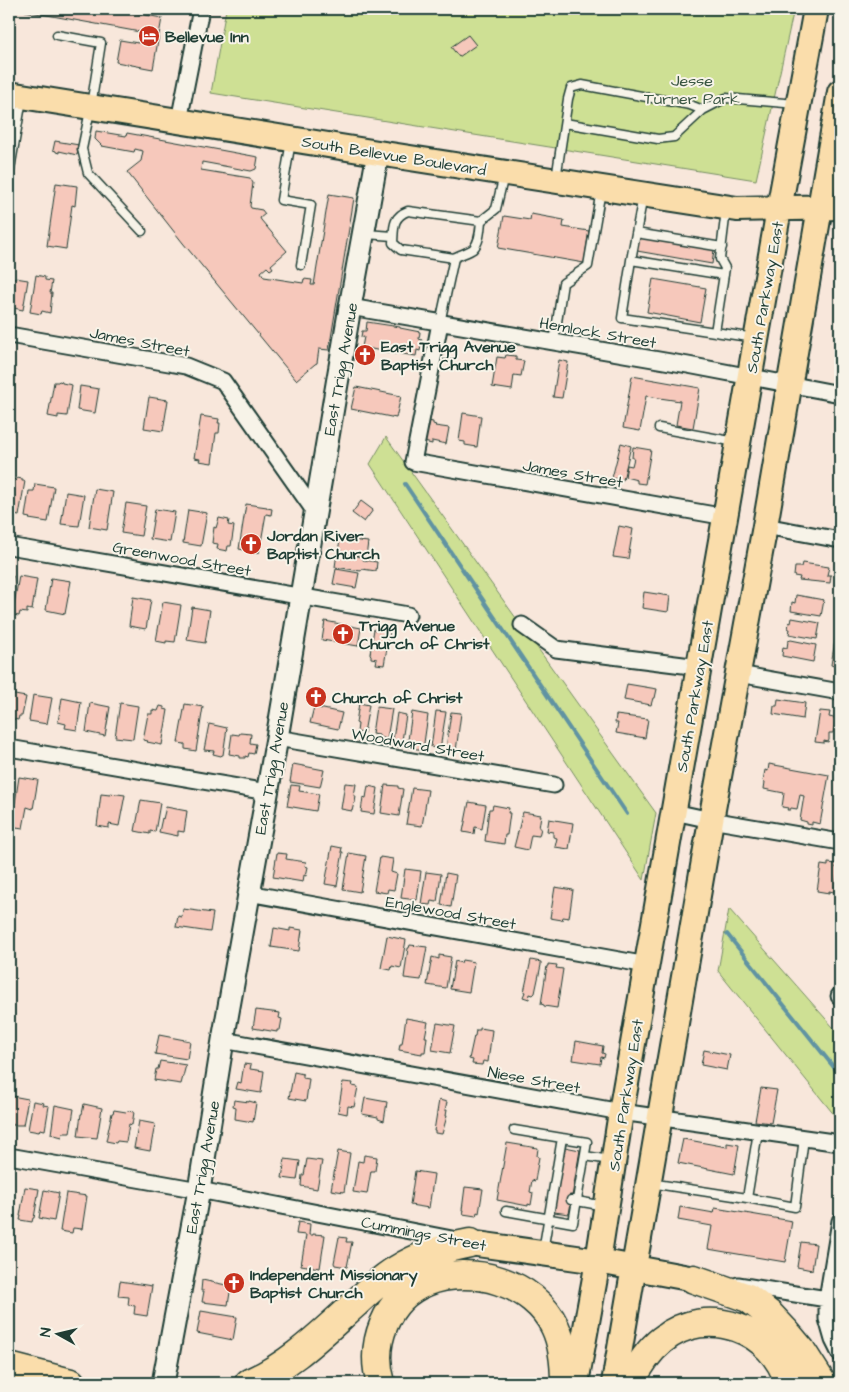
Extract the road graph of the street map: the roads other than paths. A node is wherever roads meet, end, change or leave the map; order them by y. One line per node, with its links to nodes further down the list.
1 (201, 9): 9 (street)
2 (816, 9): 6 (main road, South Parkway East)
3 (57, 35): 7 (lane)
4 (840, 92): 12 (main road)
5 (16, 95): 7 (main road, South Bellevue Boulevard); 11 (lane)
6 (798, 104): 8 (lane); 22 (main road, South Parkway East)
7 (91, 106): 9 (main road, South Bellevue Boulevard); 24 (lane)
8 (702, 110): 10 (lane); 10 (lane)
9 (179, 120): 13 (main road, South Bellevue Boulevard)
10 (565, 123): 17 (lane)
11 (12, 133): 16 (lane)
12 (836, 138): 21 (main road)
13 (292, 139): 14 (main road, South Bellevue Boulevard); 36 (lane)
14 (378, 153): 15 (main road, South Bellevue Boulevard); 26 (street, East Trigg Avenue)
15 (504, 173): 17 (main road, South Bellevue Boulevard); 23 (lane)
16 (9, 175)
17 (556, 181): 18 (main road, South Bellevue Boulevard)
18 (601, 188): 19 (main road, South Bellevue Boulevard); 46 (lane)
19 (644, 194): 20 (main road, South Bellevue Boulevard); 25 (lane)
20 (726, 207): 22 (main road, South Bellevue Boulevard); 28 (lane)
21 (830, 207): 22 (main road, South Bellevue Boulevard); 48 (main road)
22 (780, 208): 45 (main road, South Parkway East)
23 (481, 221): 27 (lane); 31 (lane)
24 (142, 231)
25 (636, 233): 28 (lane); 33 (lane)
26 (364, 234): 27 (lane); 41 (street, East Trigg Avenue)
27 (394, 236): 31 (lane)
28 (722, 247): 40 (lane)
29 (652, 254): 35 (lane)
30 (668, 256): 37 (lane)
31 (454, 258): 42 (lane)
32 (684, 259): 38 (lane)
33 (631, 260): 35 (lane); 43 (lane)
34 (699, 262): 39 (lane)
35 (651, 264): 37 (lane)
36 (301, 265)
37 (667, 266): 38 (lane)
38 (682, 268): 39 (lane)
39 (698, 271): 40 (lane)
40 (724, 275): 43 (lane)
41 (350, 307): 42 (street, Hemlock Street); 52 (street, East Trigg Avenue)
42 (440, 323): 46 (street, Hemlock Street); 53 (street, James Street)
43 (715, 332): 45 (lane)
44 (9, 335): 52 (street, James Street)
45 (757, 338): 47 (main road, South Parkway East)
46 (554, 342): 47 (street, Hemlock Street)
47 (750, 377): 48 (street, Hemlock Street); 51 (main road, South Parkway East)
48 (789, 384): 49 (street, Hemlock Street); 54 (main road)
49 (840, 394)
50 (658, 428): 51 (lane)
51 (738, 443): 53 (main road, South Parkway East)
52 (315, 512): 57 (street, East Trigg Avenue)
53 (726, 517): 60 (main road, South Parkway East)
54 (765, 526): 55 (street); 61 (main road)
55 (840, 540)
56 (9, 546): 57 (street, Greenwood Street)
57 (301, 597): 58 (street, Greenwood Street); 63 (street, East Trigg Avenue)
58 (408, 615)
59 (522, 625): 60 (street)
60 (699, 668): 67 (main road, South Parkway East)
61 (738, 674): 62 (street); 68 (main road)
62 (840, 692)
63 (277, 738): 65 (street, Woodward Street); 66 (street, East Trigg Avenue)
64 (9, 748): 66 (street)
65 (554, 785)
66 (267, 792): 70 (street, East Trigg Avenue)
67 (674, 812): 68 (street); 71 (main road, South Parkway East)
68 (711, 820): 69 (street); 74 (main road)
69 (840, 842)
70 (248, 893): 71 (street, Englewood Street); 72 (street, East Trigg Avenue)
71 (647, 965): 73 (main road, South Parkway East)
72 (223, 1040): 73 (street, Niese Street); 84 (street, East Trigg Avenue)
73 (622, 1112): 74 (street, Niese Street); 82 (main road, South Parkway East)
74 (660, 1118): 76 (street, Niese Street); 83 (main road)
75 (514, 1130): 77 (lane)
76 (758, 1132): 78 (street, Niese Street); 85 (lane)
77 (562, 1138): 81 (lane); 89 (lane)
78 (804, 1138): 79 (street, Niese Street); 85 (lane)
79 (840, 1143)
80 (9, 1156): 84 (street, Cummings Street)
81 (585, 1156): 82 (lane); 86 (lane)
82 (614, 1161): 87 (main road, South Parkway East)
83 (648, 1182): 85 (lane); 94 (main road)
84 (199, 1190): 91 (street, Cummings Street); 100 (street, East Trigg Avenue)
85 (747, 1198)
86 (574, 1201): 87 (lane); 89 (lane)
87 (607, 1207): 93 (main road, South Parkway East)
88 (506, 1211): 89 (lane)
89 (548, 1219): 92 (lane)
90 (840, 1222): 96 (street)
91 (470, 1243): 92 (main road, Cummings Street); 101 (highway)
92 (543, 1253): 93 (main road, Cummings Street)
93 (598, 1261): 94 (main road, Cummings Street); 104 (main road, South Parkway East)
94 (634, 1267): 95 (main road, Cummings Street); 105 (main road)
95 (694, 1279): 96 (street, Cummings Street); 108 (highway)
96 (834, 1300): 97 (street)
97 (840, 1354)
98 (9, 1367): 99 (highway)
99 (71, 1383)
100 (163, 1383)
101 (249, 1383)
102 (381, 1383): 103 (highway)
103 (565, 1383)
104 (576, 1383)
105 (614, 1383)
106 (630, 1383): 107 (highway)
107 (789, 1383)
108 (822, 1383)

